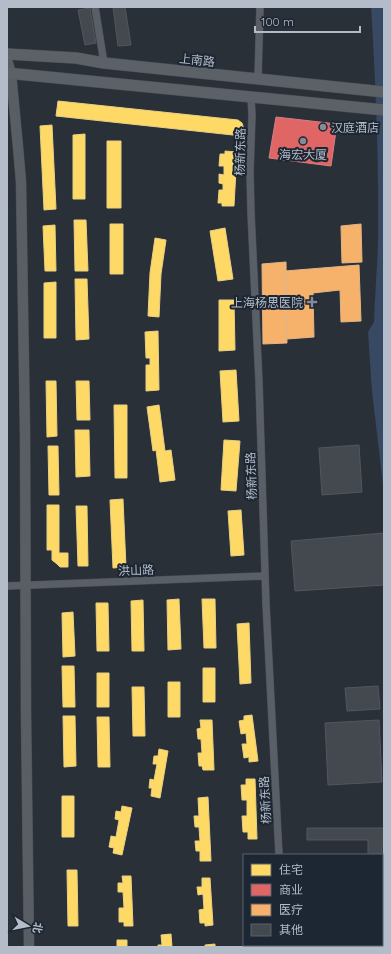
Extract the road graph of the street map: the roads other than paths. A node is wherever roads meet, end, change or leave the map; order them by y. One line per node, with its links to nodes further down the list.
1 (95, 7): 5 (street)
2 (260, 7): 7 (street)
3 (7, 54): 5 (main road, 上南路)
4 (7, 60): 6 (street)
5 (104, 63): 7 (main road, 上南路)
6 (9, 72): 9 (main road); 12 (street)
7 (258, 79): 8 (main road, 上南路)
8 (384, 92)
9 (251, 97): 10 (main road); 11 (street, 杨新东路)
10 (384, 110)
11 (265, 576): 12 (street, 洪山路); 14 (street, 杨新东路)
12 (26, 585): 13 (street, 洪山路); 15 (street)
13 (7, 586)
14 (278, 854)
15 (29, 947)

